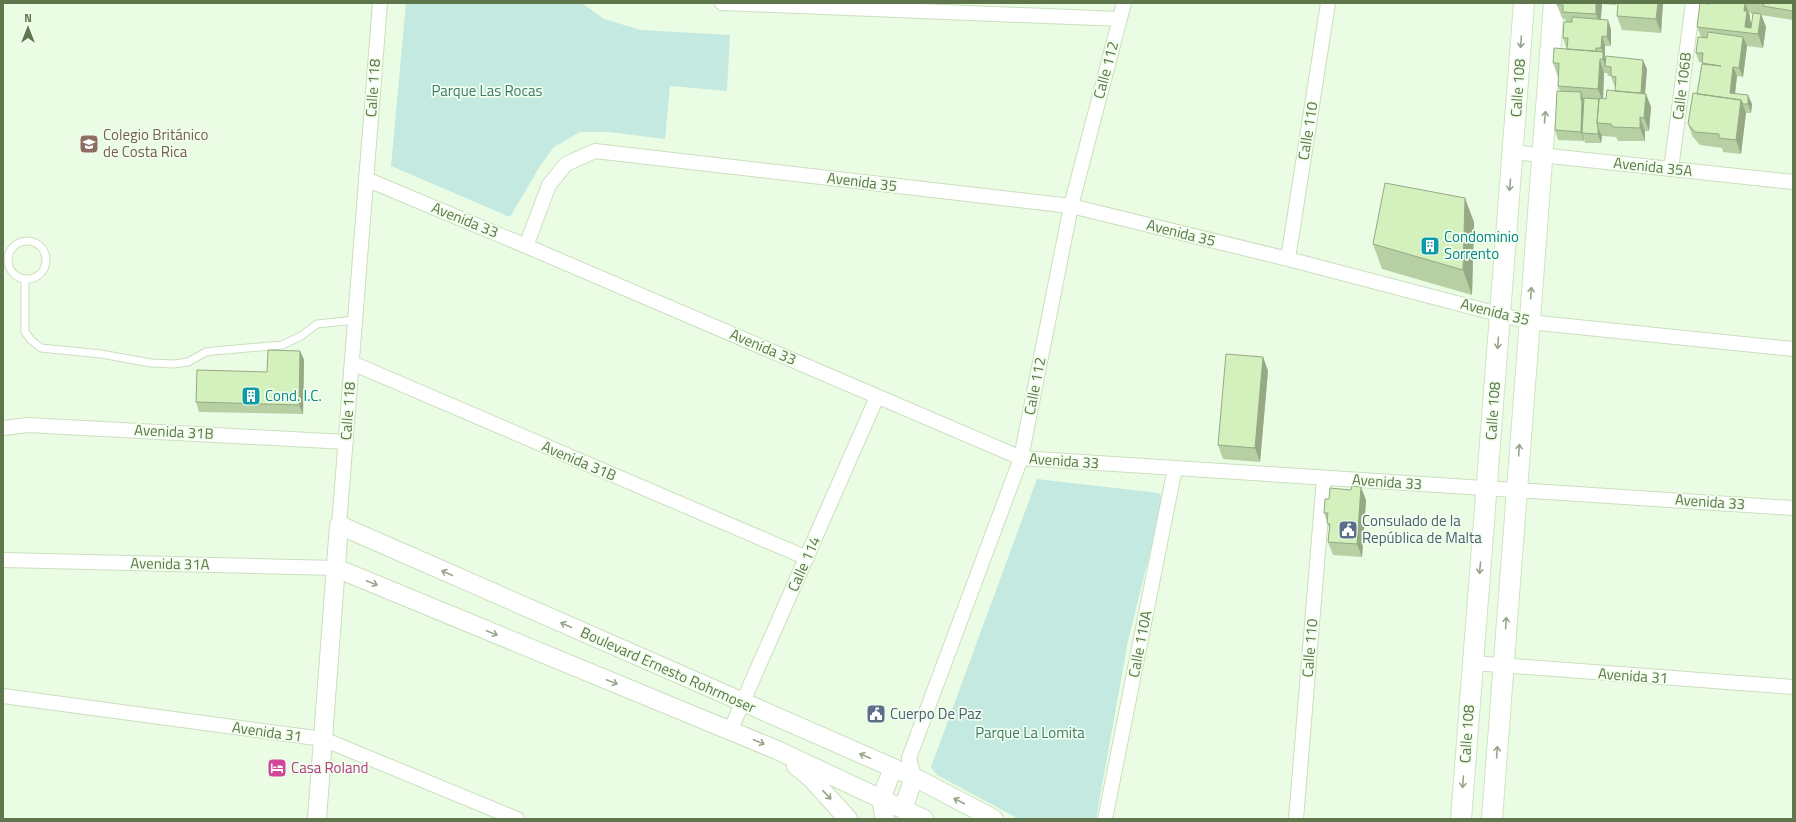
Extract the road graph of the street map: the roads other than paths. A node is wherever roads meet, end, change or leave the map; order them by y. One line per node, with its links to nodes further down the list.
1 (380, 3): 12 (street, Calle 118)
2 (722, 3): 8 (street)
3 (1124, 3): 8 (street, Calle 112)
4 (1328, 3): 16 (street, Calle 110)
5 (1524, 3): 9 (main road, Calle 108, one-way to 9)
6 (1554, 3): 10 (main road, Calle 108, one-way to 6)
7 (1693, 3): 11 (street, Calle 106B)
8 (1120, 19): 14 (street, Calle 112)
9 (1513, 152): 10 (street, Avenida 35A); 18 (main road, Calle 108, one-way to 18)
10 (1542, 156): 11 (street, Avenida 35A); 20 (main road, Calle 108, one-way to 10)
11 (1671, 168): 13 (street, Avenida 35A)
12 (366, 180): 15 (street, Avenida 33); 19 (street, Calle 118)
13 (1793, 182)
14 (1071, 206): 15 (street, Avenida 35); 16 (street, Avenida 35); 26 (street, Calle 112)
15 (526, 246): 23 (street, Avenida 33)
16 (1288, 259): 18 (street, Avenida 35)
17 (25, 279): 17 (lane); 19 (lane)
18 (1500, 313): 20 (street, Avenida 35); 29 (main road, Calle 108, one-way to 29)
19 (355, 320): 22 (street, Calle 118)
20 (1529, 322): 21 (street, Avenida 35); 30 (main road, Calle 108, one-way to 20)
21 (1793, 349)
22 (352, 363): 25 (street, Calle 118); 33 (street, Avenida 31B)
23 (878, 396): 26 (street, Avenida 33); 33 (street, Calle 114)
24 (3, 428): 25 (street, Avenida 31B)
25 (346, 442): 32 (street, Calle 118)
26 (1021, 458): 27 (street, Avenida 33); 44 (street, Calle 112)
27 (1175, 468): 28 (street, Avenida 33); 55 (street, Calle 110A)
28 (1324, 478): 29 (street, Avenida 33); 56 (street, Calle 110)
29 (1487, 488): 30 (street, Avenida 33); 36 (main road, Calle 108, one-way to 36)
30 (1516, 489): 31 (street, Avenida 33); 37 (main road, Calle 108, one-way to 30)
31 (1793, 508)
32 (339, 525): 35 (street, Calle 118); 40 (street, Boulevard Ernesto Rohrmoser, one-way to 32)
33 (806, 558): 40 (street, Calle 114)
34 (3, 560): 35 (street, Avenida 31A)
35 (336, 568): 41 (street, Boulevard Ernesto Rohrmoser, one-way to 41); 42 (street, Calle 118)
36 (1473, 664): 37 (street, Avenida 31); 57 (main road, Calle 108, one-way to 57)
37 (1503, 667): 38 (street, Avenida 31); 58 (main road, Calle 108, one-way to 37)
38 (1793, 687)
39 (3, 696): 42 (street, Avenida 31)
40 (743, 703): 41 (street, Calle 114); 45 (street, Boulevard Ernesto Rohrmoser, one-way to 40)
41 (730, 731): 43 (street, Boulevard Ernesto Rohrmoser, one-way to 43)
42 (323, 739): 49 (street, Calle 118); 50 (street, Avenida 31)
43 (777, 750): 47 (street, Boulevard Ernesto Rohrmoser); 51 (street, one-way to 51)
44 (909, 758): 45 (street); 46 (street)
45 (893, 768): 46 (street, Boulevard Ernesto Rohrmoser); 47 (street)
46 (914, 777): 48 (street); 54 (street, Boulevard Ernesto Rohrmoser, one-way to 46)
47 (881, 799): 48 (street, Boulevard Ernesto Rohrmoser); 52 (street)
48 (905, 814): 53 (street, Boulevard Ernesto Rohrmoser)
49 (317, 819)
50 (517, 819)
51 (848, 819)
52 (885, 819)
53 (924, 819)
54 (994, 819)
55 (1105, 819)
56 (1296, 819)
57 (1460, 819)
58 (1492, 819)

